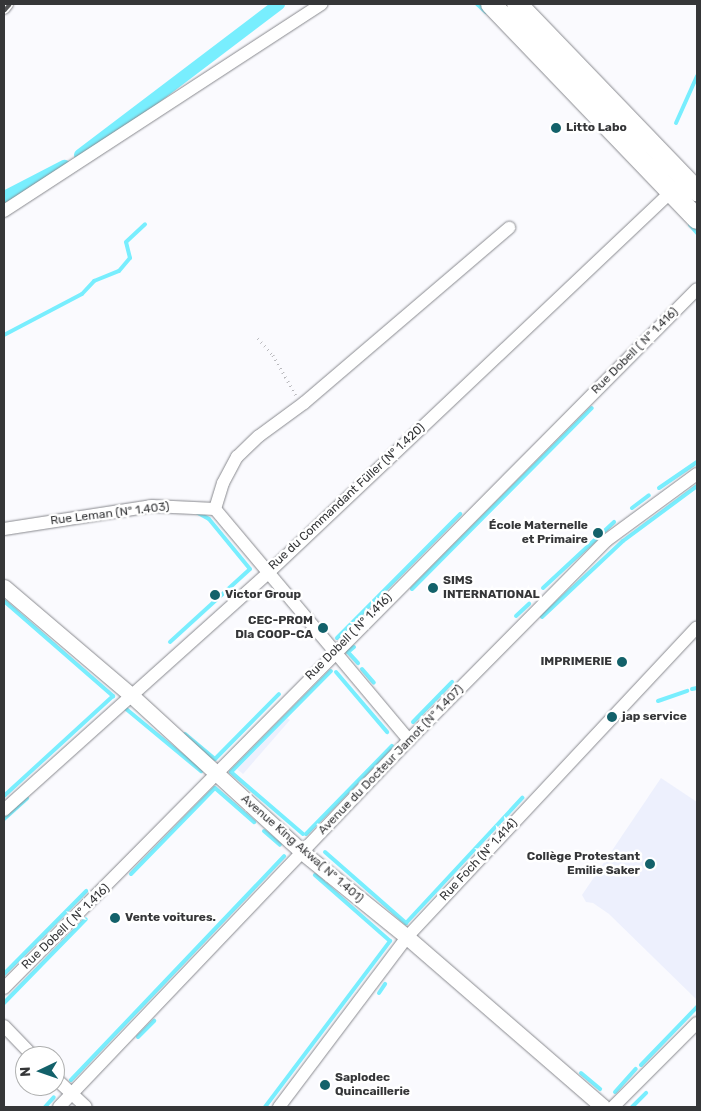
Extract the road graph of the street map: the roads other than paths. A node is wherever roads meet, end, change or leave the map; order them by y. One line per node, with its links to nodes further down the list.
1 (7, 4): 5 (street)
2 (321, 4): 7 (street)
3 (491, 4): 6 (main road)
4 (517, 4): 6 (main road)
5 (4, 8)
6 (684, 187): 8 (main road); 14 (street, Rue du Commandant Füller (N° 1.420))
7 (4, 211)
8 (697, 219)
9 (509, 228): 12 (street)
10 (697, 289): 17 (street, Rue Dobell ( N° 1.416))
11 (697, 474): 19 (street, Avenue du Docteur Jamot (N° 1.407))
12 (216, 509): 13 (street, Rue Leman (N° 1.403)); 14 (street)
13 (4, 529)
14 (267, 574): 17 (street); 18 (street, Rue du Commandant Füller (N° 1.420))
15 (4, 586): 18 (street, Avenue King Akwa( N° 1.401))
16 (697, 627): 23 (street, Rue Foch (N° 1.414))
17 (333, 653): 19 (street); 20 (street, Rue Dobell ( N° 1.416))
18 (132, 696): 20 (street, Avenue King Akwa( N° 1.401)); 21 (street, Rue du Commandant Füller (N° 1.420))
19 (409, 740): 22 (street, Avenue du Docteur Jamot (N° 1.407))
20 (215, 773): 22 (street, Avenue King Akwa( N° 1.401)); 24 (street, Rue Dobell ( N° 1.416))
21 (4, 810)
22 (302, 852): 23 (street, Avenue King Akwa( N° 1.401)); 29 (street, Avenue du Docteur Jamot (N° 1.407))
23 (407, 937): 32 (street, Rue Foch (N° 1.414)); 33 (street, Avenue King Akwa( N° 1.401))
24 (4, 988)
25 (697, 1023): 34 (street)
26 (4, 1026): 27 (street)
27 (23, 1046)
28 (65, 1088): 29 (street)
29 (71, 1094): 30 (street, Avenue du Docteur Jamot (N° 1.407)); 31 (street)
30 (59, 1107)
31 (86, 1107)
32 (279, 1107)
33 (603, 1107)
34 (613, 1107)

